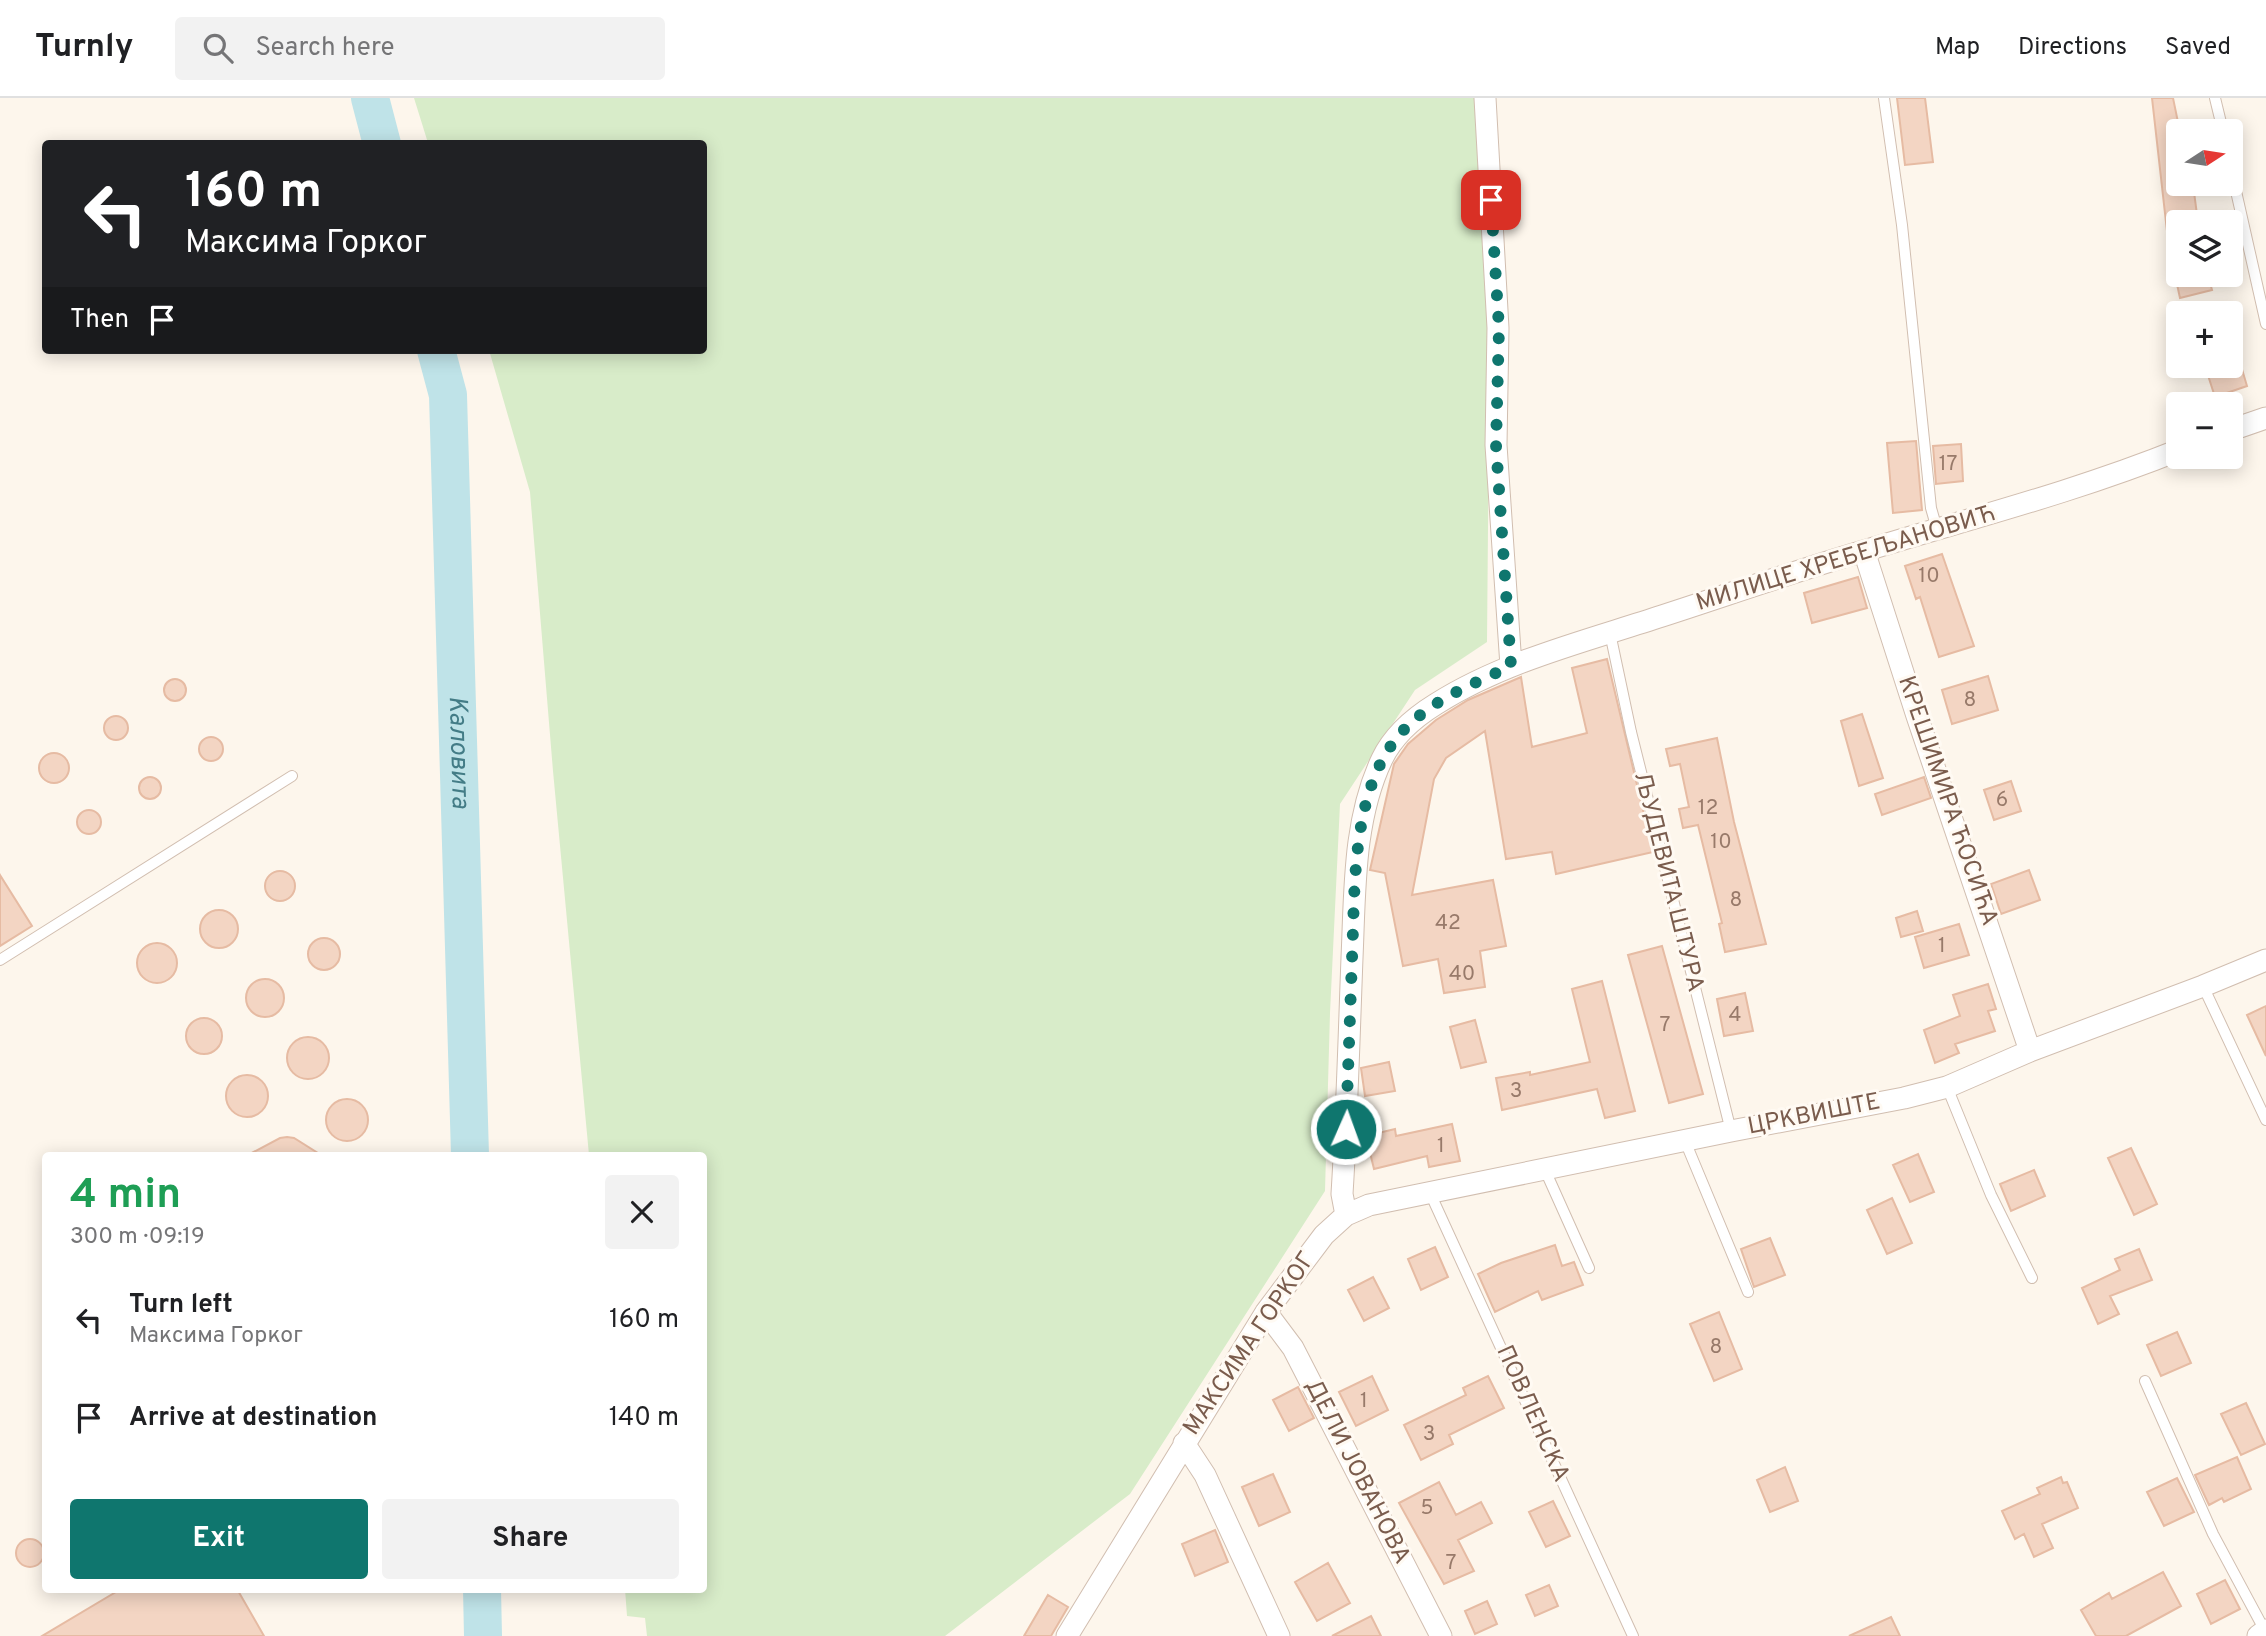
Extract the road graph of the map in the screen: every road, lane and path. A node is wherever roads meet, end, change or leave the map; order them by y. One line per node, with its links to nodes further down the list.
1 (1485, 98): 13 (street)
2 (1884, 98): 10 (lane)
3 (2216, 98): 4 (lane)
4 (2220, 119)
5 (2237, 196): 6 (lane)
6 (2266, 324)
7 (2266, 418): 8 (street)
8 (2243, 426)
9 (2166, 455): 10 (street, МИЛИЦЕ ХРЕБЕЉАНОВИЋ)
10 (1937, 529): 11 (street, МИЛИЦЕ ХРЕБЕЉАНОВИЋ)
11 (1864, 551): 12 (street, МИЛИЦЕ ХРЕБЕЉАНОВИЋ); 18 (street, КРЕШИМИРА ЋОСИЋА)
12 (1610, 633): 13 (street, МИЛИЦЕ ХРЕБЕЉАНОВИЋ); 21 (lane, ЉУДЕВИТА ШТУРА)
13 (1511, 666): 25 (street)
14 (292, 776): 15 (lane)
15 (0, 960)
16 (2266, 960): 17 (street, ЦРКВИШТЕ)
17 (2203, 986): 18 (street, ЦРКВИШТЕ); 20 (lane)
18 (2031, 1051): 19 (street, ЦРКВИШТЕ)
19 (1947, 1087): 21 (street, ЦРКВИШТЕ); 27 (lane)
20 (2266, 1120)
21 (1731, 1131): 22 (street, ЦРКВИШТЕ)
22 (1685, 1141): 23 (street, ЦРКВИШТЕ); 28 (lane)
23 (1545, 1170): 24 (street, ЦРКВИШТЕ); 26 (lane)
24 (1430, 1193): 25 (street, ЦРКВИШТЕ); 36 (lane, ПОВЛЕНСКА)
25 (1346, 1215): 29 (street, МАКСИМА ГОРКОГ)
26 (1589, 1268)
27 (2032, 1278)
28 (1748, 1293)
29 (1266, 1312): 31 (street, МАКСИМА ГОРКОГ); 35 (street, ДЕЛИ ЈОВАНОВА)
30 (2145, 1381): 32 (lane)
31 (1184, 1443): 33 (street, МАКСИМА ГОРКОГ); 34 (street)
32 (2263, 1632)
33 (1066, 1636)
34 (1279, 1636)
35 (1441, 1636)
36 (1633, 1636)

